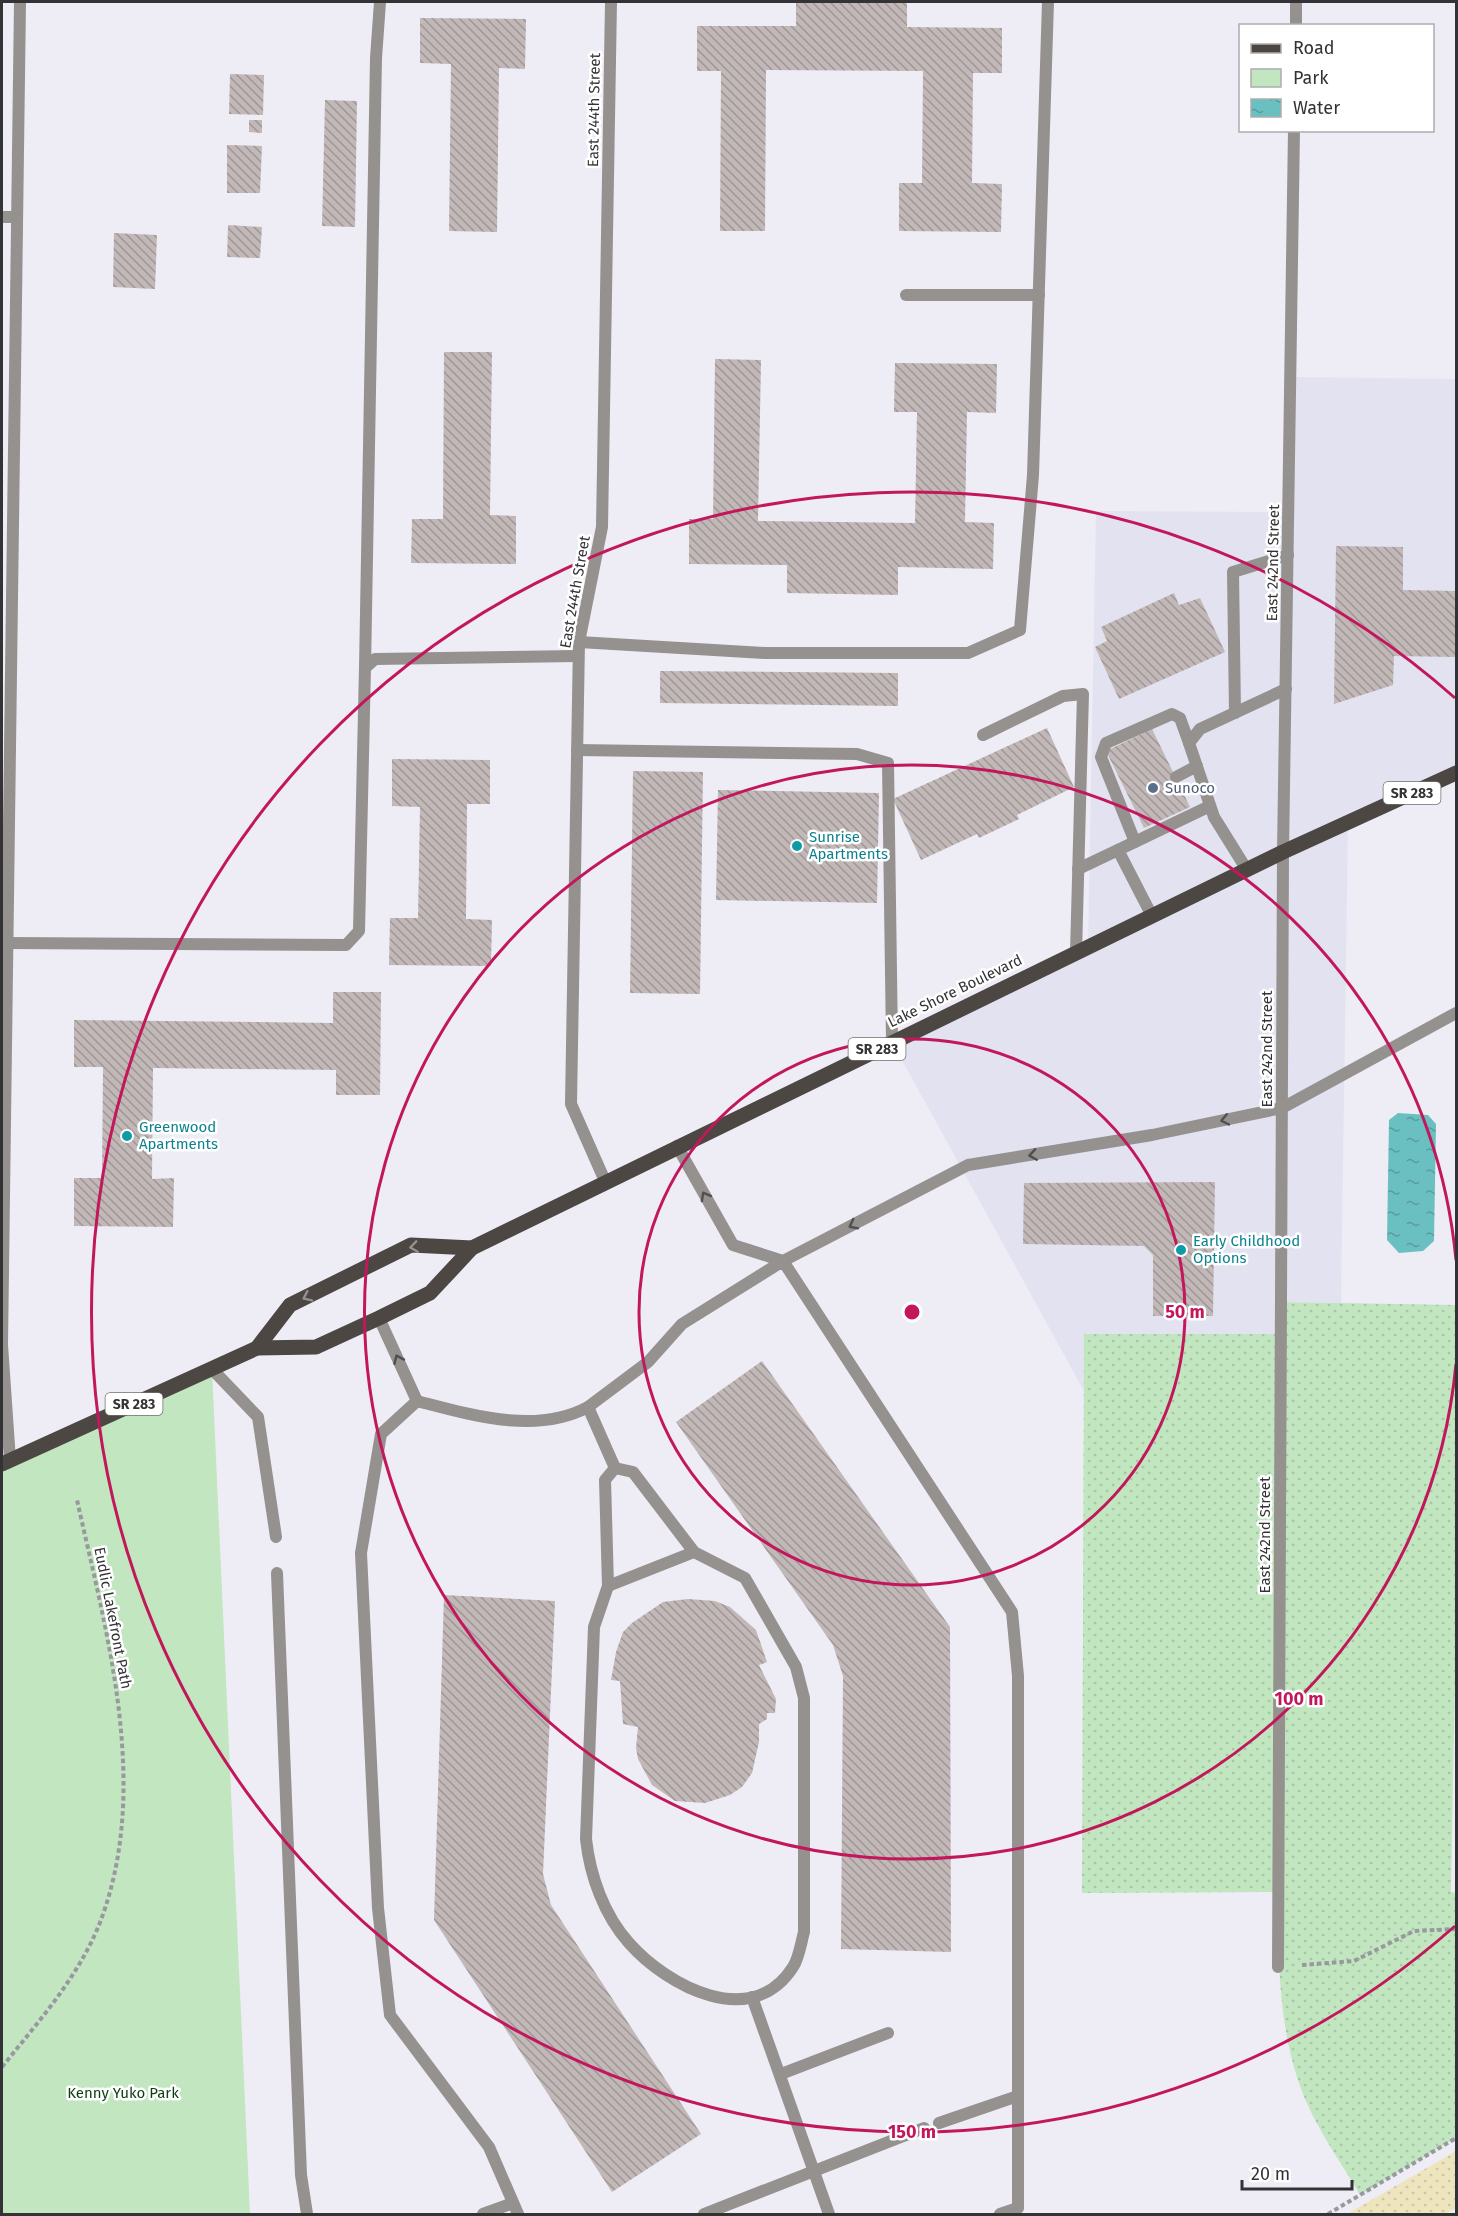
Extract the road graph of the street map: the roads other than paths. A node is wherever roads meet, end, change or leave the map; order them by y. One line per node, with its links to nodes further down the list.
1 (20, 2): 9 (street)
2 (380, 2): 15 (street)
3 (611, 2): 13 (street, East 244th Street)
4 (1048, 2): 11 (street)
5 (1296, 2): 6 (street)
6 (1296, 24)
7 (1294, 132): 12 (street, East 242nd Street)
8 (2, 217): 9 (street)
9 (16, 217): 31 (street)
10 (906, 295): 11 (street)
11 (1039, 295): 13 (street)
12 (1288, 555): 16 (street, East 242nd Street); 17 (street)
13 (579, 642): 14 (street, East 244th Street)
14 (578, 656): 15 (street); 20 (street, East 244th Street)
15 (365, 668): 31 (street)
16 (1286, 689): 17 (street); 27 (street, East 242nd Street)
17 (1235, 713): 19 (street)
18 (983, 735): 28 (street)
19 (1189, 743): 21 (street); 25 (street)
20 (577, 750): 34 (street); 37 (street, East 244th Street)
21 (1197, 766): 23 (street); 24 (street)
22 (1456, 773): 27 (main road, Lake Shore Boulevard / SR 283)
23 (1176, 777)
24 (1210, 806): 25 (street); 29 (street)
25 (1135, 842): 26 (street)
26 (1118, 850): 28 (street); 30 (street)
27 (1283, 852): 29 (main road, Lake Shore Boulevard / SR 283); 35 (street, East 242nd Street)
28 (1078, 868): 32 (street)
29 (1247, 870): 30 (main road, Lake Shore Boulevard / SR 283)
30 (1152, 916): 32 (main road, Lake Shore Boulevard / SR 283)
31 (7, 943): 38 (street)
32 (1076, 953): 34 (main road, Lake Shore Boulevard / SR 283)
33 (1456, 1013): 35 (street)
34 (892, 1042): 36 (main road, Lake Shore Boulevard / SR 283)
35 (1282, 1108): 40 (street, one-way to 40); 52 (street, East 242nd Street)
36 (677, 1146): 37 (main road, Lake Shore Boulevard / SR 283); 40 (street, one-way to 36)
37 (605, 1181): 39 (main road, Lake Shore Boulevard / SR 283)
38 (3, 1200): 46 (street)
39 (472, 1248): 41 (main road, Lake Shore Boulevard / SR 283); 42 (main road, Lake Shore Boulevard / SR 283, one-way to 42)
40 (783, 1261): 45 (street); 56 (street)
41 (379, 1318): 42 (main road, Lake Shore Boulevard / SR 283); 44 (street, one-way to 41)
42 (257, 1348): 43 (main road, Lake Shore Boulevard / SR 283)
43 (212, 1368): 46 (main road, Lake Shore Boulevard / SR 283); 48 (street)
44 (417, 1401): 45 (street); 60 (street)
45 (588, 1407): 47 (street)
46 (6, 1462)
47 (615, 1468): 49 (street); 51 (street)
48 (276, 1537)
49 (694, 1552): 51 (street); 53 (street)
50 (278, 1572): 61 (street)
51 (608, 1586): 53 (street)
52 (1278, 1967)
53 (752, 1997): 55 (street)
54 (888, 2033): 55 (street)
55 (781, 2074): 59 (street)
56 (1018, 2096): 57 (street); 65 (street)
57 (939, 2123)
58 (924, 2128): 59 (street)
59 (813, 2170): 63 (street); 64 (street)
60 (515, 2209): 62 (street)
61 (307, 2214)
62 (483, 2214)
63 (704, 2214)
64 (829, 2214)
65 (1000, 2214)

